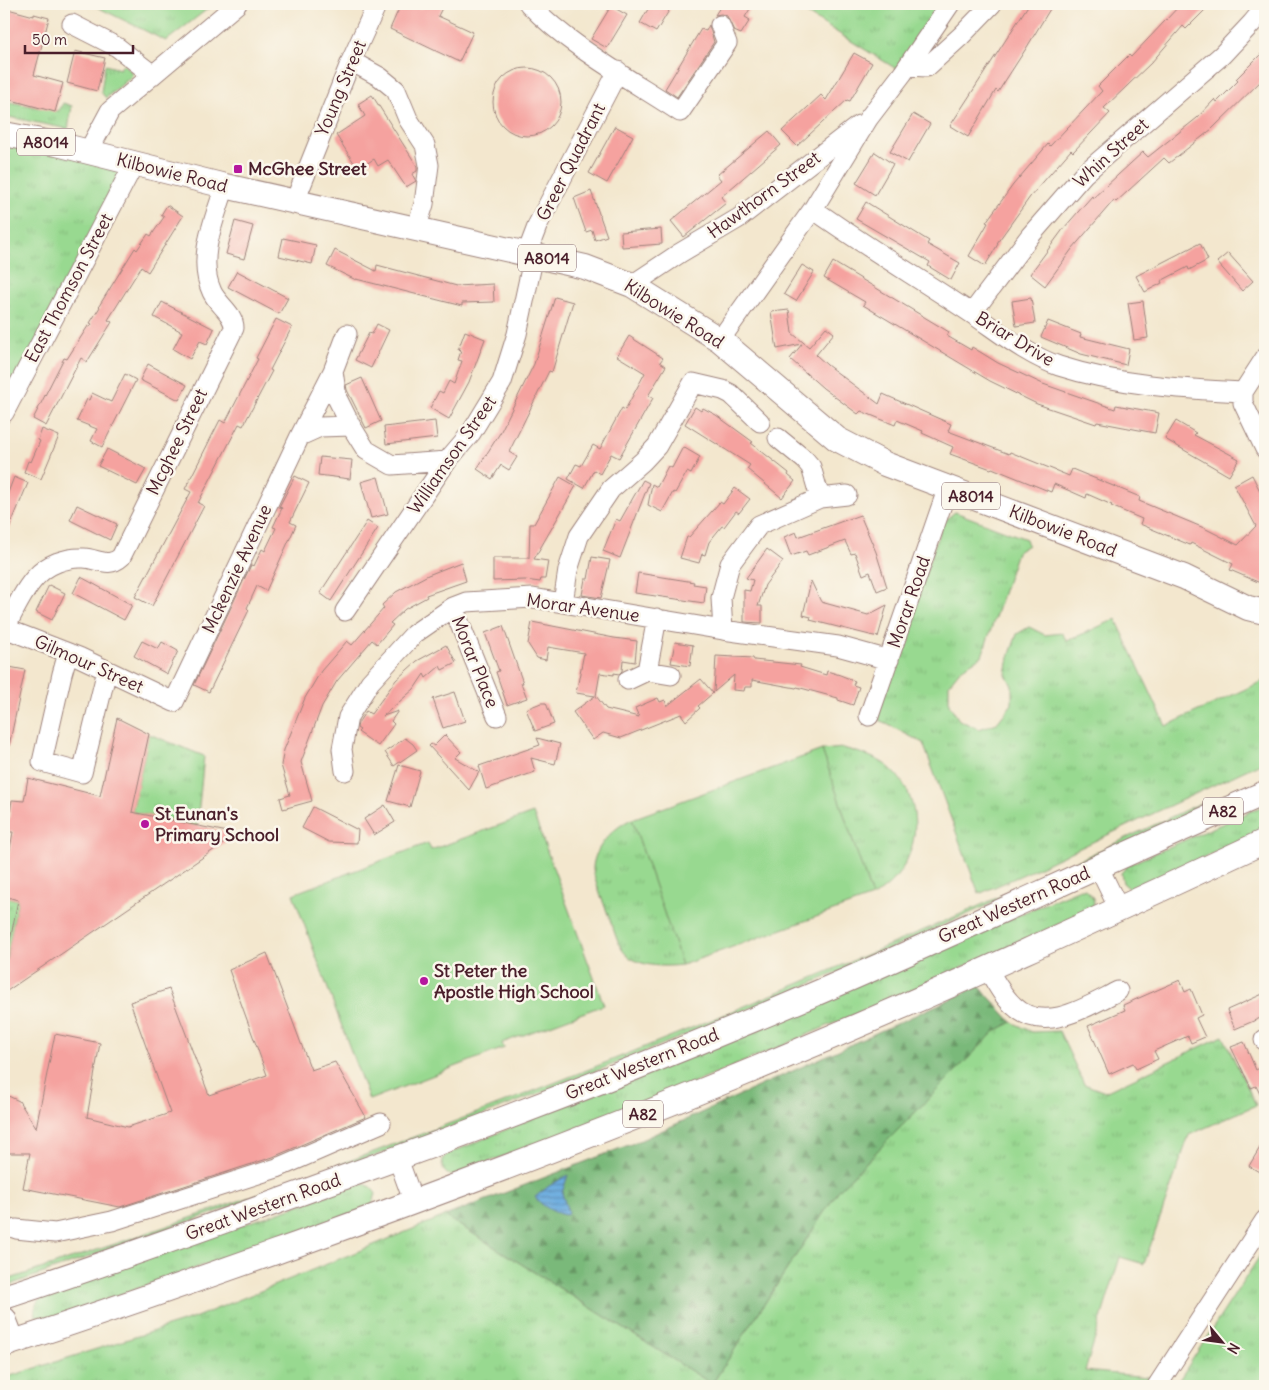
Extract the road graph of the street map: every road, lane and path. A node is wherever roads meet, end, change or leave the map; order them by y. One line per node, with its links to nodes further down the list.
1 (236, 4): 12 (street)
2 (377, 4): 9 (street, Young Street)
3 (529, 4): 11 (street)
4 (950, 4): 10 (street, Hawthorn Street)
5 (992, 4): 10 (street)
6 (1265, 7): 23 (street, Whin Street)
7 (72, 24): 12 (street)
8 (720, 25): 11 (street)
9 (351, 61): 18 (street, Young Street); 20 (street)
10 (908, 66): 13 (street, Hawthorn Street)
11 (618, 72): 21 (street, Greer Quadrant)
12 (153, 75): 15 (street)
13 (868, 118): 19 (street, Hawthorn Street); 22 (street, Hawthorn Street)
14 (4, 134): 15 (main road, Kilbowie Road / A8014)
15 (88, 152): 16 (main road, Kilbowie Road / A8014)
16 (134, 164): 17 (main road, Kilbowie Road / A8014); 29 (street, East Thomson Street)
17 (225, 186): 18 (main road, Kilbowie Road / A8014); 45 (street, Mcghee Street)
18 (295, 201): 20 (main road, Kilbowie Road / A8014)
19 (812, 210): 23 (street, Briar Drive); 25 (street, Hawthorn Street)
20 (416, 229): 21 (main road, Kilbowie Road / A8014)
21 (531, 254): 22 (main road, Kilbowie Road / A8014); 35 (street, Williamson Street)
22 (632, 285): 25 (main road, Kilbowie Road / A8014)
23 (972, 313): 28 (street, Briar Drive)
24 (347, 334): 27 (street, Mckenzie Avenue)
25 (720, 340): 36 (main road, Kilbowie Road / A8014)
26 (1265, 358): 28 (street)
27 (334, 371): 31 (street, Mckenzie Avenue); 32 (street, Mckenzie Avenue)
28 (1243, 392): 34 (street)
29 (4, 413)
30 (760, 422): 39 (street)
31 (351, 426): 32 (street); 35 (street, Mckenzie Avenue)
32 (300, 436): 53 (street, Mckenzie Avenue)
33 (778, 438): 38 (street)
34 (1265, 449)
35 (447, 461): 42 (street, Williamson Street)
36 (948, 487): 41 (main road, Kilbowie Road / A8014); 48 (street, Morar Road)
37 (847, 495): 38 (street)
38 (820, 498): 46 (street)
39 (563, 603): 40 (street, Morar Avenue); 43 (street, Morar Avenue)
40 (452, 607): 54 (street, Morar Place); 56 (street, Morar Avenue)
41 (1257, 610): 44 (main road, A8014)
42 (345, 611)
43 (657, 618): 46 (street, Morar Avenue); 50 (street)
44 (1265, 626)
45 (4, 628): 47 (street, Gilmour Street)
46 (723, 630): 48 (street, Morar Avenue)
47 (68, 653): 49 (street, Gilmour Street); 49 (street)
48 (889, 660): 55 (street, Morar Road)
49 (107, 670): 53 (street, Gilmour Street)
50 (647, 671): 51 (street); 52 (street)
51 (671, 675)
52 (628, 680)
53 (174, 702)
54 (497, 716)
55 (869, 716)
56 (345, 771)
57 (1265, 793): 59 (main road, Great Western Road / A82)
58 (1265, 841): 60 (main road, A82)
59 (1099, 868): 60 (street); 64 (main road, Great Western Road / A82)
60 (1119, 909): 61 (main road, A82)
61 (987, 968): 62 (street); 65 (main road, A82)
62 (1118, 992)
63 (381, 1123): 67 (street)
64 (398, 1158): 65 (street); 68 (main road, Great Western Road / A82)
65 (414, 1203): 70 (main road, A82)
66 (1265, 1220): 71 (street)
67 (16, 1229)
68 (4, 1297)
69 (4, 1319): 70 (main road)
70 (8, 1343)
71 (1157, 1386)

